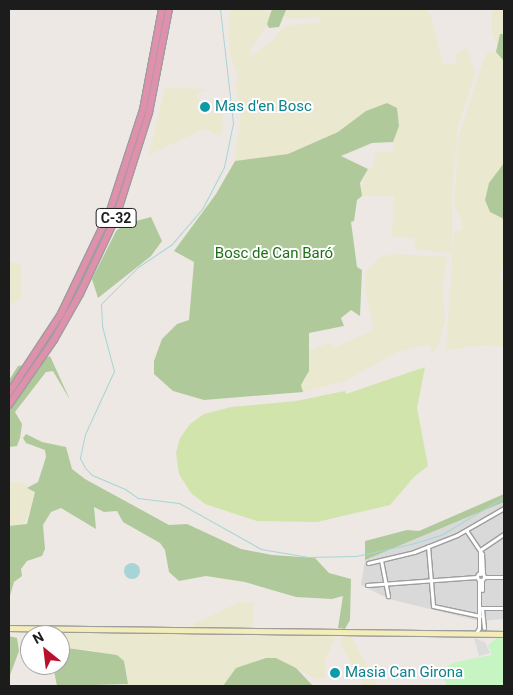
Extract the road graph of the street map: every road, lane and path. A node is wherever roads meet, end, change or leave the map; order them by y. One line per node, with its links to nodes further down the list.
1 (162, 9): 3 (highway, C-32)
2 (169, 9): 4 (highway, C-32)
3 (9, 393)
4 (9, 405)
5 (504, 508): 6 (street)
6 (466, 530): 8 (street); 9 (street)
7 (504, 534): 9 (street)
8 (428, 546): 10 (street); 14 (street)
9 (480, 550): 12 (street)
10 (381, 560): 11 (street); 15 (street)
11 (368, 563)
12 (481, 577): 13 (street); 14 (street); 18 (street)
13 (504, 577)
14 (431, 578): 15 (street); 20 (street)
15 (386, 583): 16 (street); 17 (street)
16 (367, 585)
17 (388, 596)
18 (481, 608): 19 (street); 20 (street); 23 (street)
19 (504, 608)
20 (480, 616): 22 (street)
21 (9, 628): 24 (street)
22 (479, 628): 23 (street); 24 (street)
23 (484, 628): 25 (street)
24 (476, 633): 25 (street)
25 (488, 633): 26 (street)
26 (504, 634)

